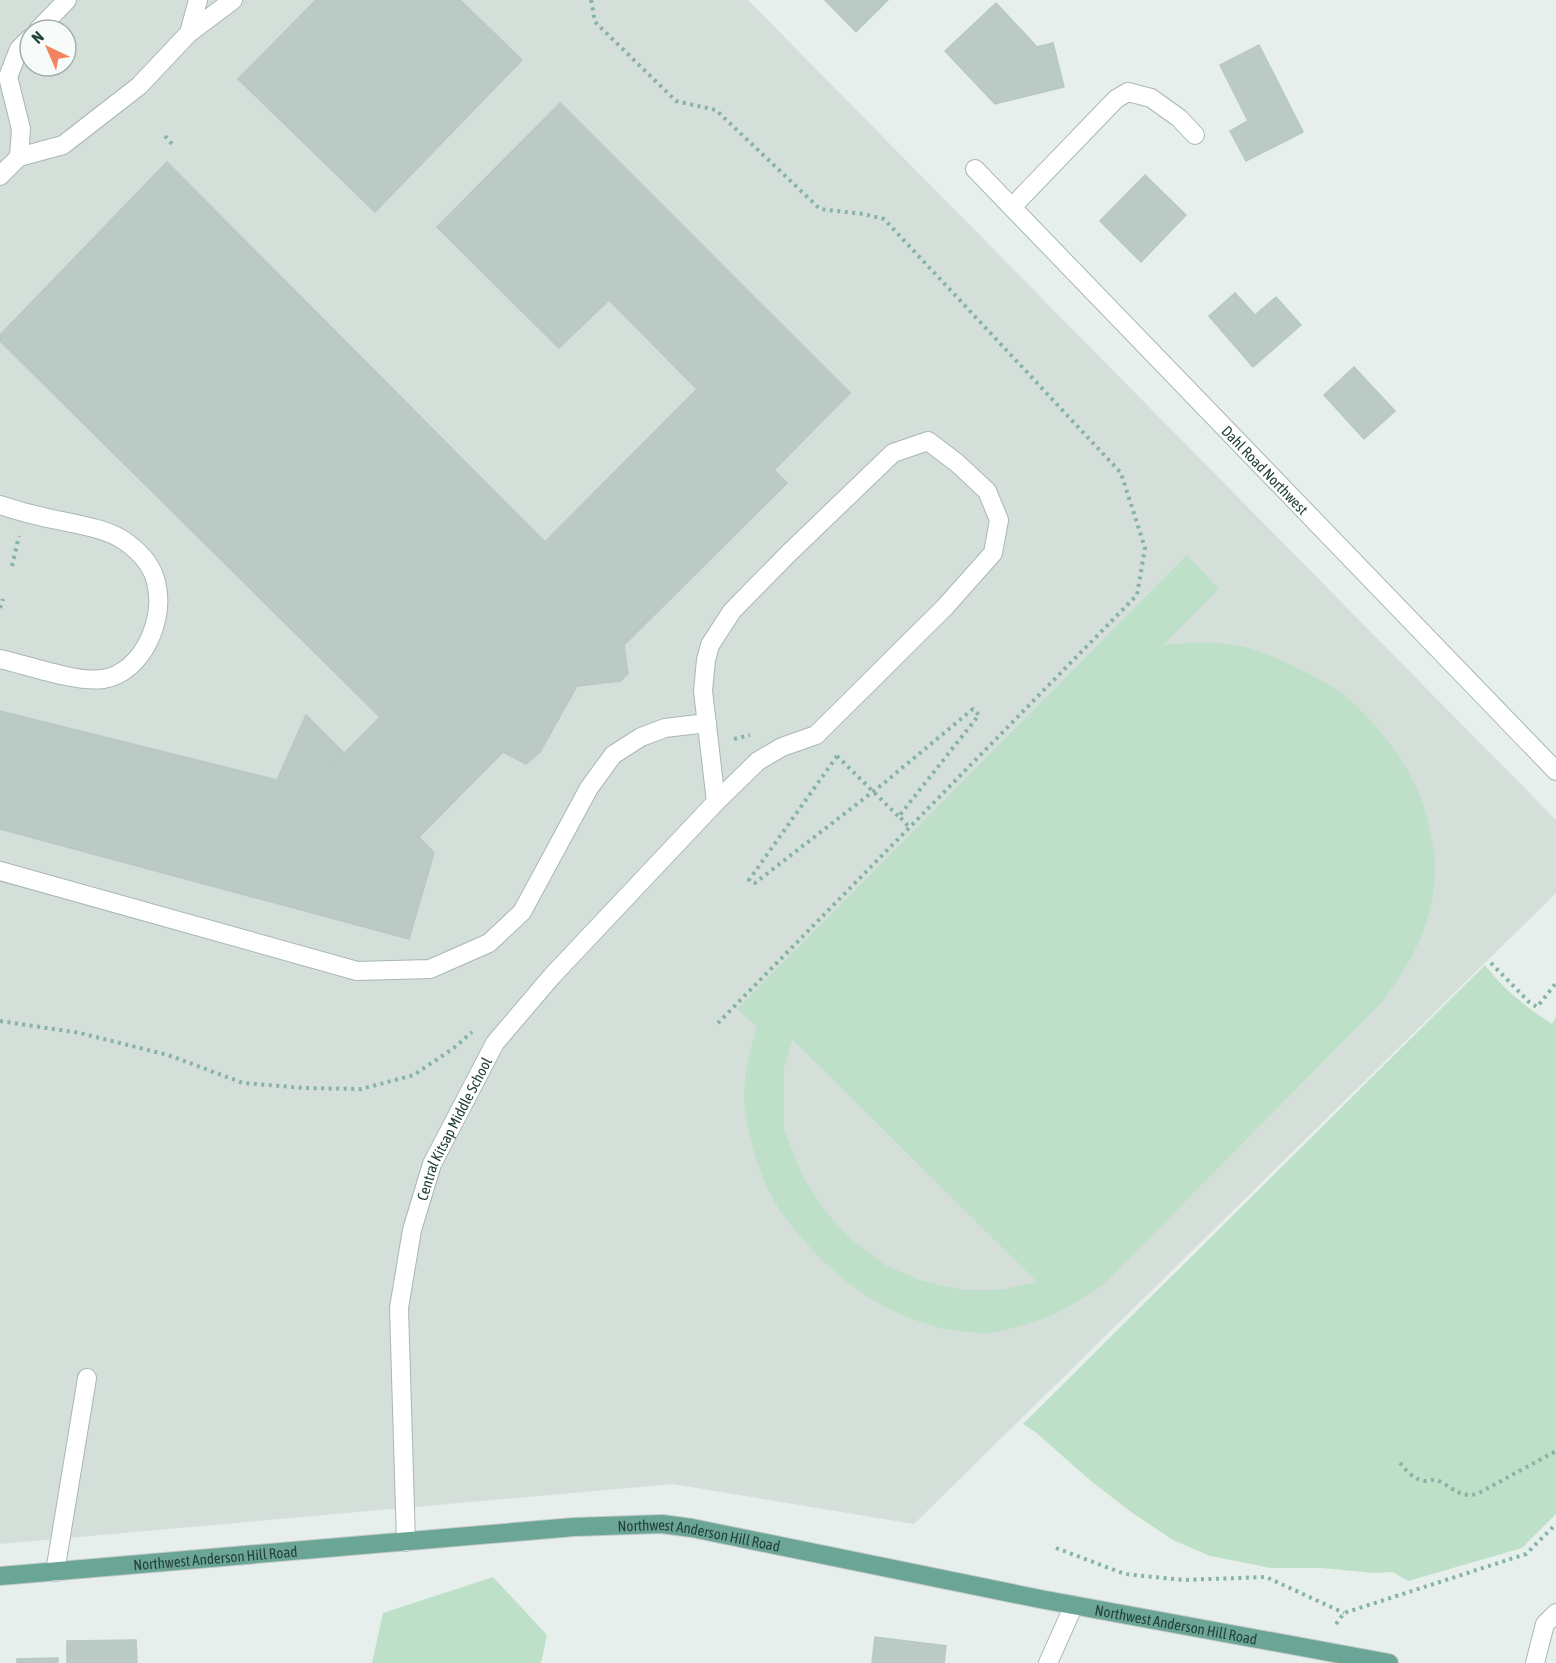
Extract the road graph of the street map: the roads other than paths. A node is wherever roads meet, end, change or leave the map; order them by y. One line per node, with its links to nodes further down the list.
1 (67, 0): 4 (street)
2 (198, 0): 5 (street)
3 (233, 0): 5 (street)
4 (50, 18)
5 (189, 33): 8 (street)
6 (18, 52): 8 (street)
7 (1195, 135): 11 (street)
8 (19, 157): 10 (street)
9 (975, 170): 11 (street, Dahl Road Northwest)
10 (0, 176)
11 (1012, 207): 15 (street, Dahl Road Northwest)
12 (0, 505): 13 (street)
13 (0, 659)
14 (707, 723): 16 (street); 16 (street, Central Kitsap Middle School); 17 (street)
15 (1556, 771)
16 (716, 802): 19 (street, Central Kitsap Middle School)
17 (0, 871)
18 (87, 1378): 20 (street)
19 (406, 1542): 20 (main road, Northwest Anderson Hill Road); 22 (main road, Northwest Anderson Hill Road)
20 (56, 1572): 21 (main road, Northwest Anderson Hill Road)
21 (0, 1576)
22 (1074, 1605): 24 (street); 25 (main road, Northwest Anderson Hill Road)
23 (1556, 1613): 26 (street)
24 (1048, 1663)
25 (1389, 1663)
26 (1535, 1663)

